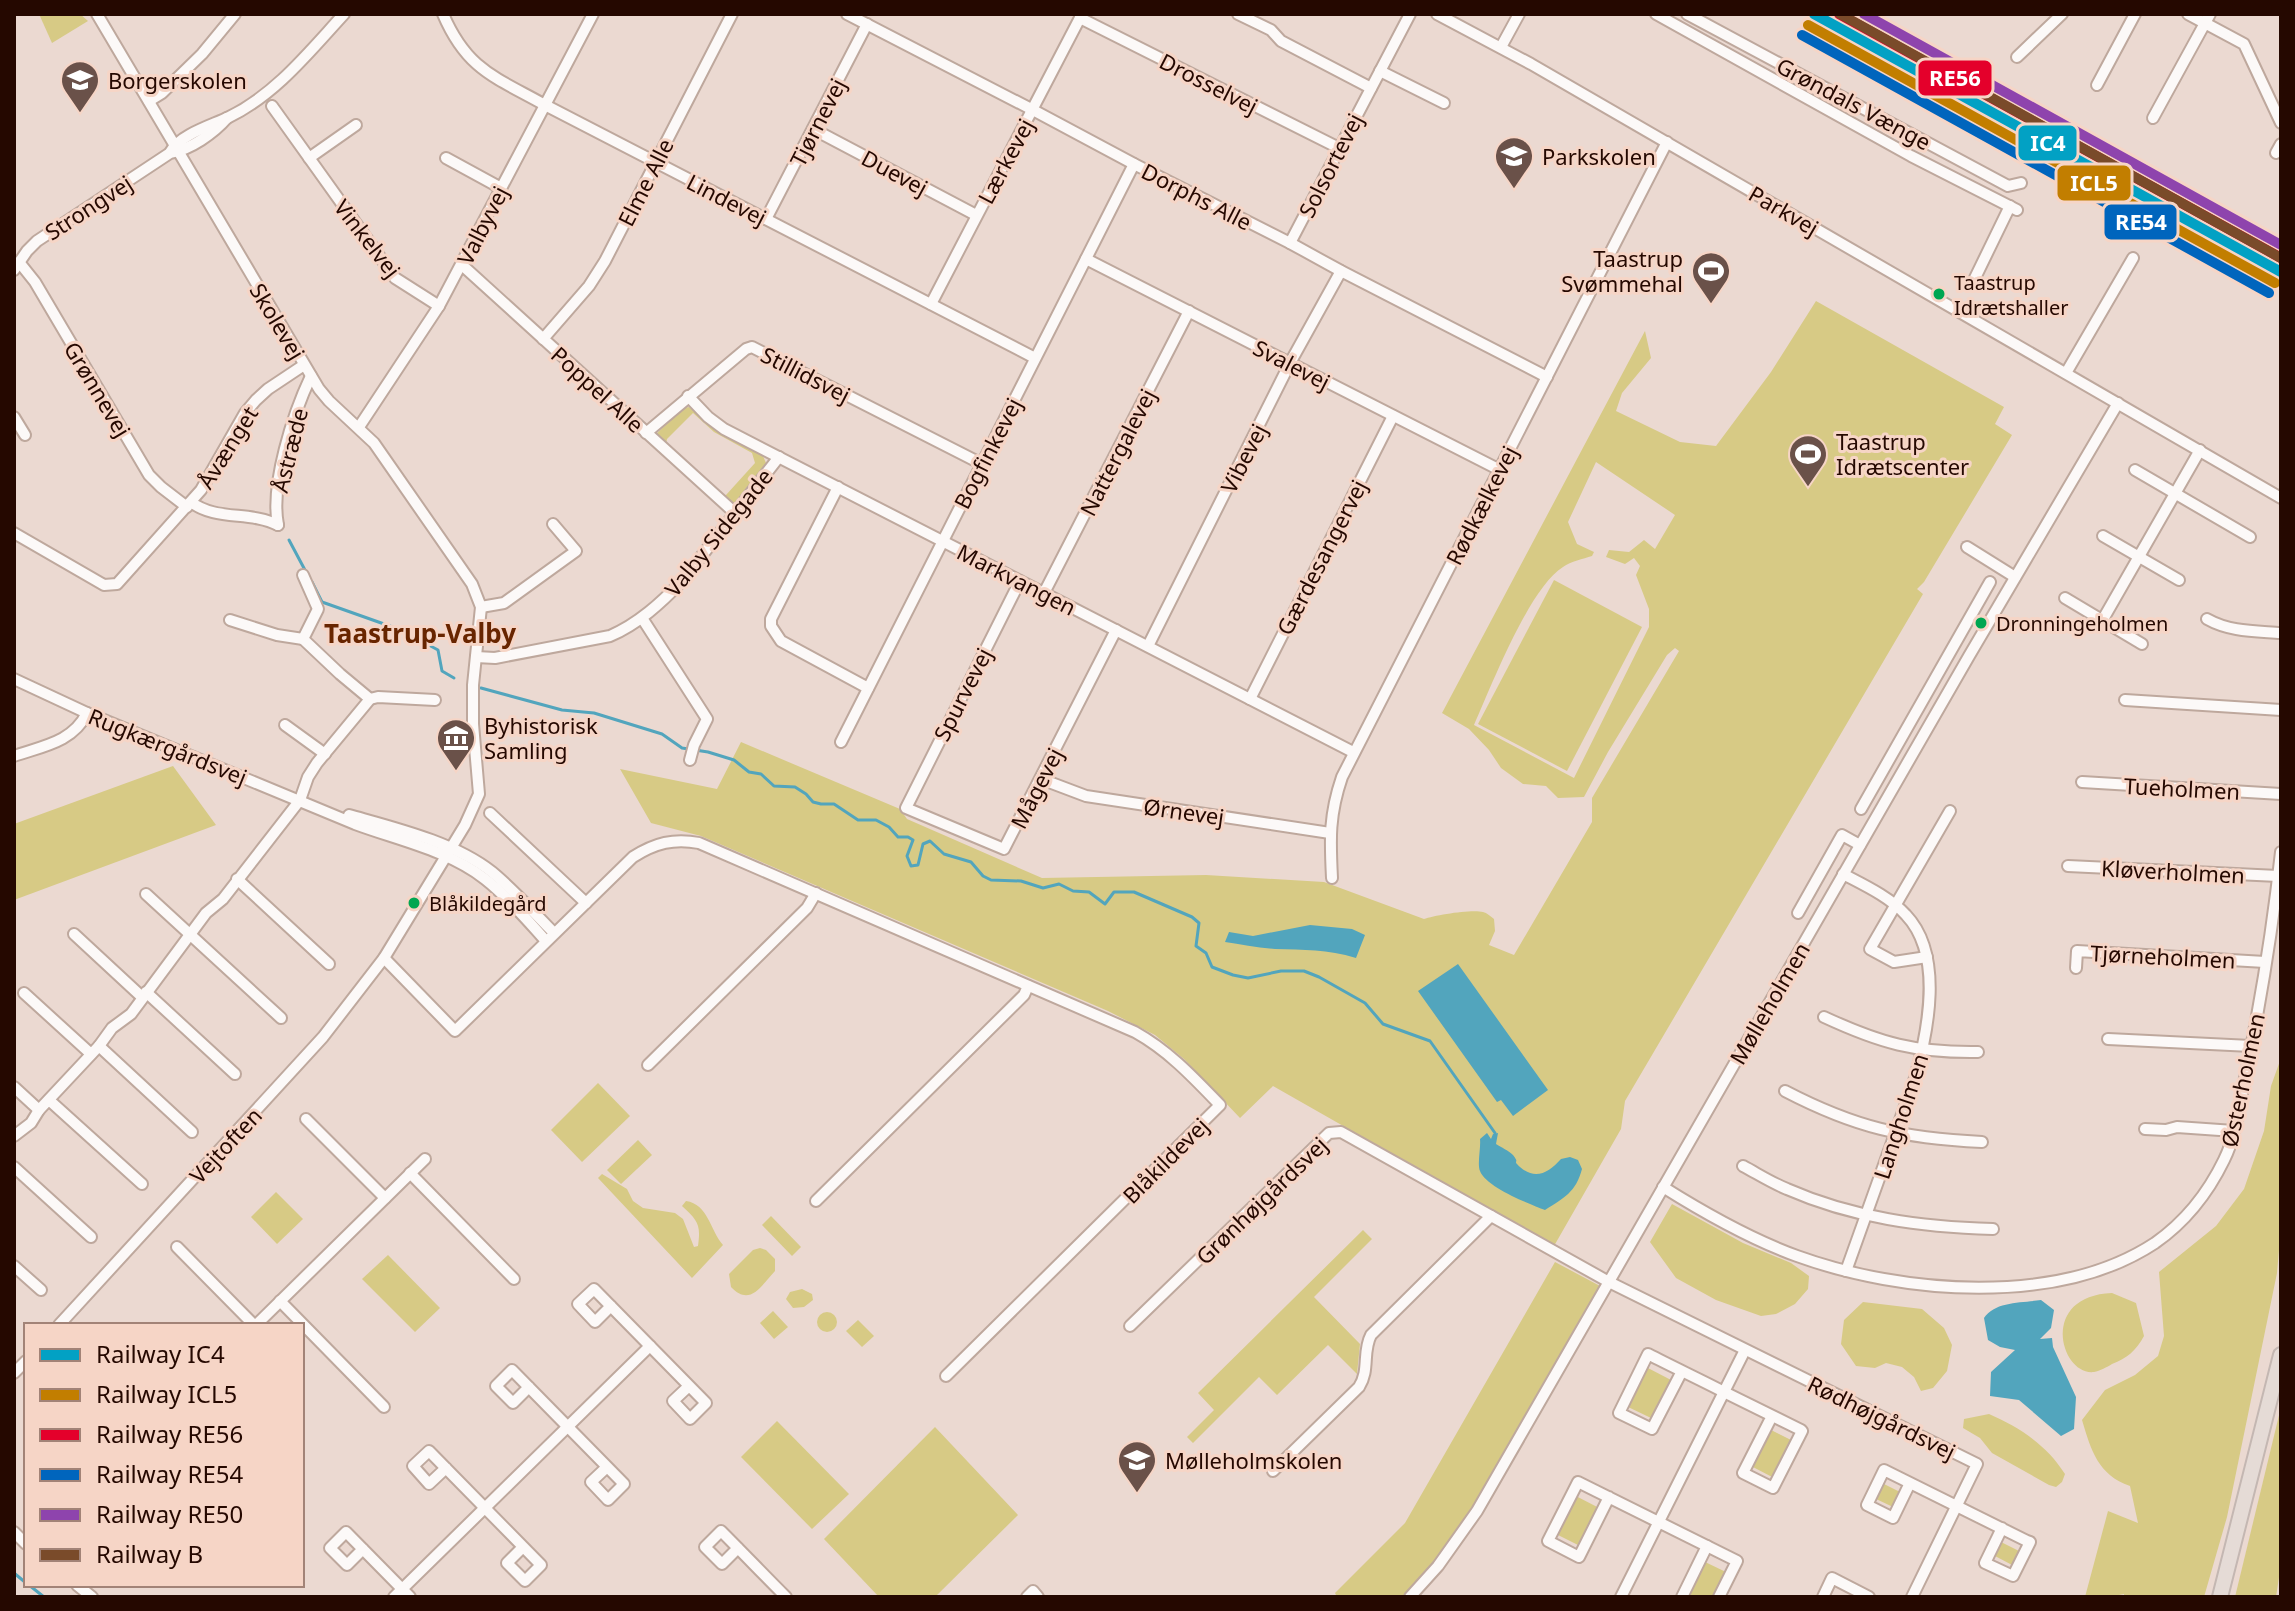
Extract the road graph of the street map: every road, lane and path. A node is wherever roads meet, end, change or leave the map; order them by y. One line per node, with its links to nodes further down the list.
1 (235, 14): 25 (street)
2 (344, 14): 36 (street, Strongvej)
3 (443, 14): 27 (street, Lindevej)
4 (593, 14): 27 (street, Valbyvej)
5 (732, 14): 39 (street, Elme Alle)
6 (847, 14): 19 (street, Dorphs Alle)
7 (1238, 14): 24 (street, Solsortevej)
8 (1410, 14): 22 (street, Solsortevej)
9 (1437, 14): 20 (street, Parkvej)
10 (1519, 14): 20 (street)
11 (1656, 14): 51 (street)
12 (1687, 14): 41 (street, Grøndals Vænge)
13 (2135, 14): 23 (street)
14 (2188, 14): 18 (street)
15 (97, 15): 25 (street, Skolevej)
16 (1081, 16): 29 (street, Lærkevej); 35 (street, Drosselvej)
17 (2055, 17): 21 (street)
18 (2208, 19): 30 (street); 31 (street)
19 (867, 24): 29 (street, Dorphs Alle); 33 (street, Tjørnevej)
20 (1501, 47): 34 (street, Parkvej)
21 (2017, 57)
22 (1380, 71): 24 (street, Solsortevej); 26 (street)
23 (2097, 85)
24 (1371, 88): 35 (street, Solsortevej)
25 (149, 101): 36 (street, Skolevej)
26 (1444, 103)
27 (545, 105): 39 (street, Lindevej); 42 (street, Valbyvej)
28 (272, 106): 37 (street, Vinkelvej)
29 (1033, 110): 40 (street, Dorphs Alle); 43 (street, Lærkevej)
30 (2153, 118)
31 (2281, 123)
32 (356, 125): 37 (street)
33 (813, 129): 43 (street, Duevej); 44 (street, Tjørnevej)
34 (1667, 142): 59 (street, Parkvej); 61 (street, Rødkælkevej)
35 (1339, 148): 45 (street, Solsortevej)
36 (175, 150): 49 (street, Strongvej); 58 (street, Skolevej)
37 (309, 158): 53 (street, Vinkelvej)
38 (446, 158): 42 (street)
39 (655, 162): 44 (street, Lindevej); 55 (street, Elme Alle)
40 (1134, 164): 45 (street, Dorphs Alle); 47 (street, Bogfinkevej)
41 (2021, 183)
42 (501, 188): 48 (street, Valbyvej)
43 (976, 215): 52 (street, Lærkevej)
44 (766, 219): 52 (street, Lindevej)
45 (1290, 243): 50 (street, Dorphs Alle)
46 (2133, 258): 59 (street)
47 (1086, 259): 54 (street, Svalevej); 56 (street, Bogfinkevej)
48 (462, 265): 53 (street, Valbyvej); 55 (street, Poppel Alle)
49 (16, 266): 77 (street, Grønnevej)
50 (1341, 271): 57 (street, Vibevej); 61 (street, Dorphs Alle)
51 (1975, 278)
52 (931, 304): 56 (street, Lindevej)
53 (439, 306): 66 (street, Valbyvej)
54 (1189, 311): 57 (street, Svalevej); 92 (street, Nattergalevej)
55 (543, 339): 67 (street, Poppel Alle)
56 (1035, 358): 71 (street, Bogfinkevej)
57 (1290, 363): 64 (street, Svalevej); 103 (street, Vibevej)
58 (304, 365): 60 (street, Skolevej); 77 (street, Åvænget)
59 (2066, 373): 63 (street, Parkvej)
60 (311, 376): 66 (street, Skolevej); 80 (street, Åstræde)
61 (1547, 377): 72 (street, Rødkælkevej)
62 (688, 396): 67 (street, Stillidsvej); 70 (street, Markvangen); 71 (street, Stillidsvej)
63 (2118, 403): 69 (street, Parkvej); 88 (street, Mølleholmen)
64 (1393, 416): 72 (street, Svalevej); 110 (street, Gærdesangervej)
65 (14, 417): 68 (street)
66 (359, 427): 94 (street, Skolevej)
67 (646, 433): 78 (street, Poppel Alle)
68 (25, 435)
69 (2200, 450): 75 (street); 76 (street, Parkvej)
70 (779, 457): 74 (street, Markvangen); 78 (street, Valby Sidegade)
71 (982, 464): 84 (street, Bogfinkevej)
72 (1498, 469): 119 (street, Rødkælkevej)
73 (2135, 470): 75 (street)
74 (838, 487): 84 (street, Markvangen); 108 (street)
75 (2176, 493): 83 (street); 86 (street)
76 (2281, 497)
77 (189, 505): 80 (street, Åvænget); 81 (street, Åvænget)
78 (735, 513): 95 (street, Valby Sidegade)
79 (553, 524): 94 (street)
80 (278, 525)
81 (14, 533)
82 (2103, 536): 86 (street)
83 (2250, 537)
84 (942, 541): 90 (street, Markvangen); 108 (street, Bogfinkevej)
85 (1967, 547): 88 (street)
86 (2139, 557): 89 (street); 98 (street)
87 (303, 575): 101 (street)
88 (2015, 577): 105 (street, Mølleholmen)
89 (2179, 580)
90 (1020, 581): 92 (street, Markvangen); 127 (street, Spurvevej)
91 (1990, 582): 104 (street)
92 (1044, 593): 99 (street, Markvangen)
93 (2065, 598): 98 (street)
94 (481, 607): 106 (street)
95 (642, 618): 106 (street, Valby Sidegade); 121 (street)
96 (2207, 619): 100 (street)
97 (230, 620): 101 (street)
98 (2102, 621): 102 (street)
99 (1116, 630): 103 (street, Markvangen); 123 (street, Mågevej)
100 (2281, 633)
101 (303, 639): 109 (street)
102 (2142, 644)
103 (1148, 646): 110 (street, Markvangen)
104 (1953, 647): 105 (street); 116 (street)
105 (1969, 656): 118 (street, Mølleholmen)
106 (476, 657): 134 (street)
107 (14, 679): 114 (street, Rugkærgårdsvej)
108 (868, 688): 117 (street, Bogfinkevej)
109 (370, 699): 111 (street); 120 (street)
110 (1250, 699): 119 (street, Markvangen)
111 (435, 700)
112 (2125, 700): 113 (street)
113 (2281, 710)
114 (87, 713): 122 (street); 126 (street, Rugkærgårdsvej)
115 (285, 725): 120 (street)
116 (1902, 736): 118 (street); 128 (street)
117 (841, 742)
118 (1918, 744): 132 (street, Mølleholmen)
119 (1353, 752): 131 (street, Rødkælkevej)
120 (325, 754): 126 (street)
121 (691, 754)
122 (14, 756)
123 (1041, 779): 127 (street, Mågevej); 131 (street, Ørnevej)
124 (2082, 782): 125 (street, Tueholmen)
125 (2281, 794)
126 (300, 800): 134 (street, Rugkærgårdsvej); 140 (street)
127 (906, 808)
128 (1861, 809)
129 (1950, 811): 144 (street)
130 (490, 813): 143 (street)
131 (1330, 833): 139 (street, Rødkælkevej)
132 (1860, 845): 135 (street); 137 (street, Mølleholmen)
133 (2281, 852): 138 (street, Østerholmen)
134 (448, 854): 148 (street); 150 (street, Vejtoften)
135 (1829, 858): 137 (street, Langholmen); 145 (street)
136 (2068, 866): 138 (street, Kløverholmen)
137 (1845, 871): 144 (street, Langholmen); 182 (street, Mølleholmen)
138 (2278, 876): 151 (street, Østerholmen)
139 (1332, 878)
140 (237, 879): 147 (street); 152 (street)
141 (816, 893): 143 (street, Blåkildevej); 154 (street, Blåkildevej); 164 (street)
142 (146, 894): 147 (street)
143 (586, 903): 148 (street, Blåkildevej)
144 (1895, 905): 149 (street, Langholmen); 149 (street)
145 (1798, 913)
146 (74, 934): 156 (street)
147 (191, 935): 156 (street); 158 (street)
148 (550, 937): 150 (street, Blåkildevej)
149 (1927, 957): 162 (street, Langholmen)
150 (384, 958): 197 (street, Vejtoften)
151 (2265, 962): 153 (street, Tjørneholmen); 160 (street, Østerholmen)
152 (329, 964)
153 (2076, 968)
154 (1028, 986): 184 (street); 207 (street, Blåkildevej)
155 (24, 993): 161 (street)
156 (144, 994): 161 (street); 165 (street)
157 (1824, 1017): 162 (street)
158 (281, 1018)
159 (2108, 1039): 160 (street)
160 (2251, 1046): 172 (street, Østerholmen)
161 (95, 1050): 168 (street); 173 (street)
162 (1923, 1050): 163 (street); 174 (street, Langholmen)
163 (1978, 1052)
164 (648, 1065)
165 (235, 1074)
166 (14, 1087): 169 (street)
167 (1785, 1091): 174 (street)
168 (49, 1100): 169 (street); 181 (street)
169 (39, 1110): 175 (street)
170 (306, 1119): 183 (street)
171 (2145, 1129): 172 (street)
172 (2234, 1131): 191 (street, Østerholmen)
173 (192, 1132)
174 (1896, 1134): 176 (street); 185 (street, Langholmen)
175 (14, 1136)
176 (1982, 1142)
177 (425, 1159): 180 (street)
178 (1743, 1166): 185 (street)
179 (14, 1167): 188 (street)
180 (410, 1173): 183 (street); 192 (street)
181 (142, 1184)
182 (1663, 1187): 191 (street, Østerholmen); 193 (street, Mølleholmen)
183 (385, 1198): 195 (street)
184 (816, 1201)
185 (1866, 1215): 187 (street); 191 (street, Langholmen)
186 (1491, 1216): 193 (street, Grønhøjgårdsvej); 202 (street, Grønhøjgårdsvej); 216 (street)
187 (1993, 1229)
188 (91, 1237)
189 (177, 1247): 198 (street)
190 (14, 1266): 194 (street)
191 (1846, 1271)
192 (514, 1279)
193 (1609, 1282): 204 (street, Rødhøjgårdsvej); 234 (street, Mølleholmen)
194 (41, 1290)
195 (280, 1301): 199 (street); 200 (street)
196 (611, 1306): 203 (street)
197 (61, 1323)
198 (253, 1323)
199 (257, 1323)
200 (302, 1323)
201 (304, 1325): 211 (street)
202 (1130, 1326)
203 (650, 1346): 208 (street); 213 (street)
204 (1745, 1350): 210 (street); 219 (street, Rødhøjgårdsvej)
205 (2281, 1355): 241 (highway)
206 (1682, 1371): 206 (street); 210 (street)
207 (946, 1376)
208 (689, 1386)
209 (529, 1387): 213 (street)
210 (1724, 1392): 212 (street); 221 (street)
211 (384, 1407)
212 (1772, 1416): 212 (street)
213 (568, 1427): 214 (street); 220 (street)
214 (607, 1467)
215 (446, 1468): 220 (street)
216 (1273, 1471)
217 (1910, 1483): 217 (street); 219 (street)
218 (1609, 1497): 218 (street); 221 (street)
219 (1957, 1506): 222 (street); 240 (street, Rødhøjgårdsvej)
220 (485, 1508): 224 (street); 228 (street)
221 (1659, 1522): 223 (street); 235 (street)
222 (2002, 1528): 222 (street)
223 (1707, 1546): 236 (street); 237 (street)
224 (523, 1547)
225 (738, 1548): 227 (street)
226 (363, 1549): 228 (street)
227 (777, 1588): 230 (street); 231 (street)
228 (402, 1594)
229 (1855, 1594): 238 (street); 239 (street)
230 (767, 1597)
231 (786, 1597)
232 (1027, 1597): 233 (street)
233 (1038, 1597)
234 (1410, 1597)
235 (1621, 1597)
236 (1682, 1597)
237 (1719, 1597)
238 (1823, 1597)
239 (1869, 1597)
240 (1912, 1597)
241 (2220, 1597)

